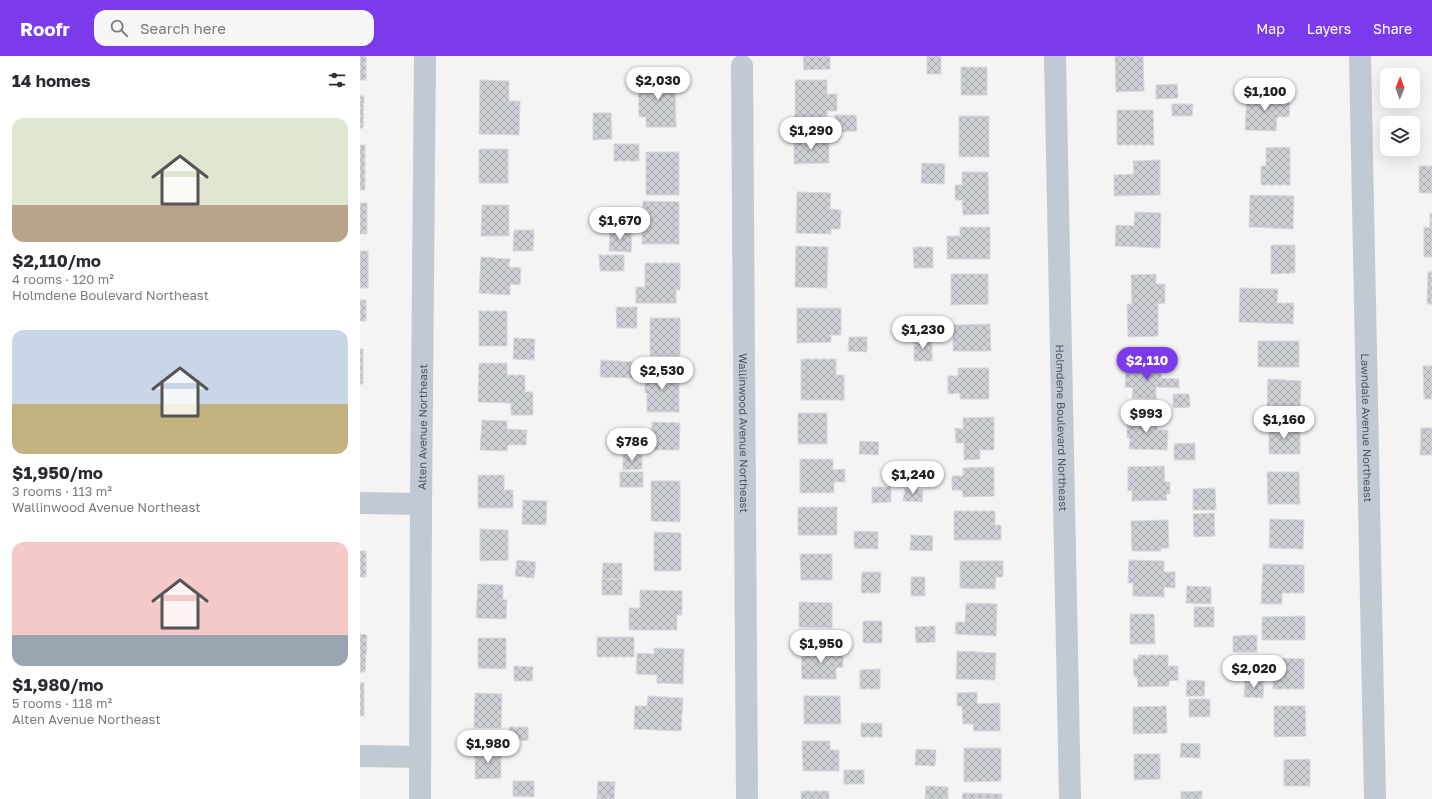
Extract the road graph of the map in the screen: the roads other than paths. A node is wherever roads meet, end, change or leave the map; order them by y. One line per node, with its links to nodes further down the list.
1 (425, 56): 6 (street, Alten Avenue Northeast)
2 (1054, 56): 11 (street, Holmdene Boulevard Northeast)
3 (1360, 56): 12 (street, Lawndale Avenue Northeast)
4 (742, 66): 10 (street, Wallinwood Avenue Northeast)
5 (360, 503): 6 (street)
6 (421, 504): 8 (street, Alten Avenue Northeast)
7 (360, 756): 8 (street)
8 (420, 757): 9 (street, Alten Avenue Northeast)
9 (420, 799)
10 (747, 799)
11 (1070, 799)
12 (1375, 799)

